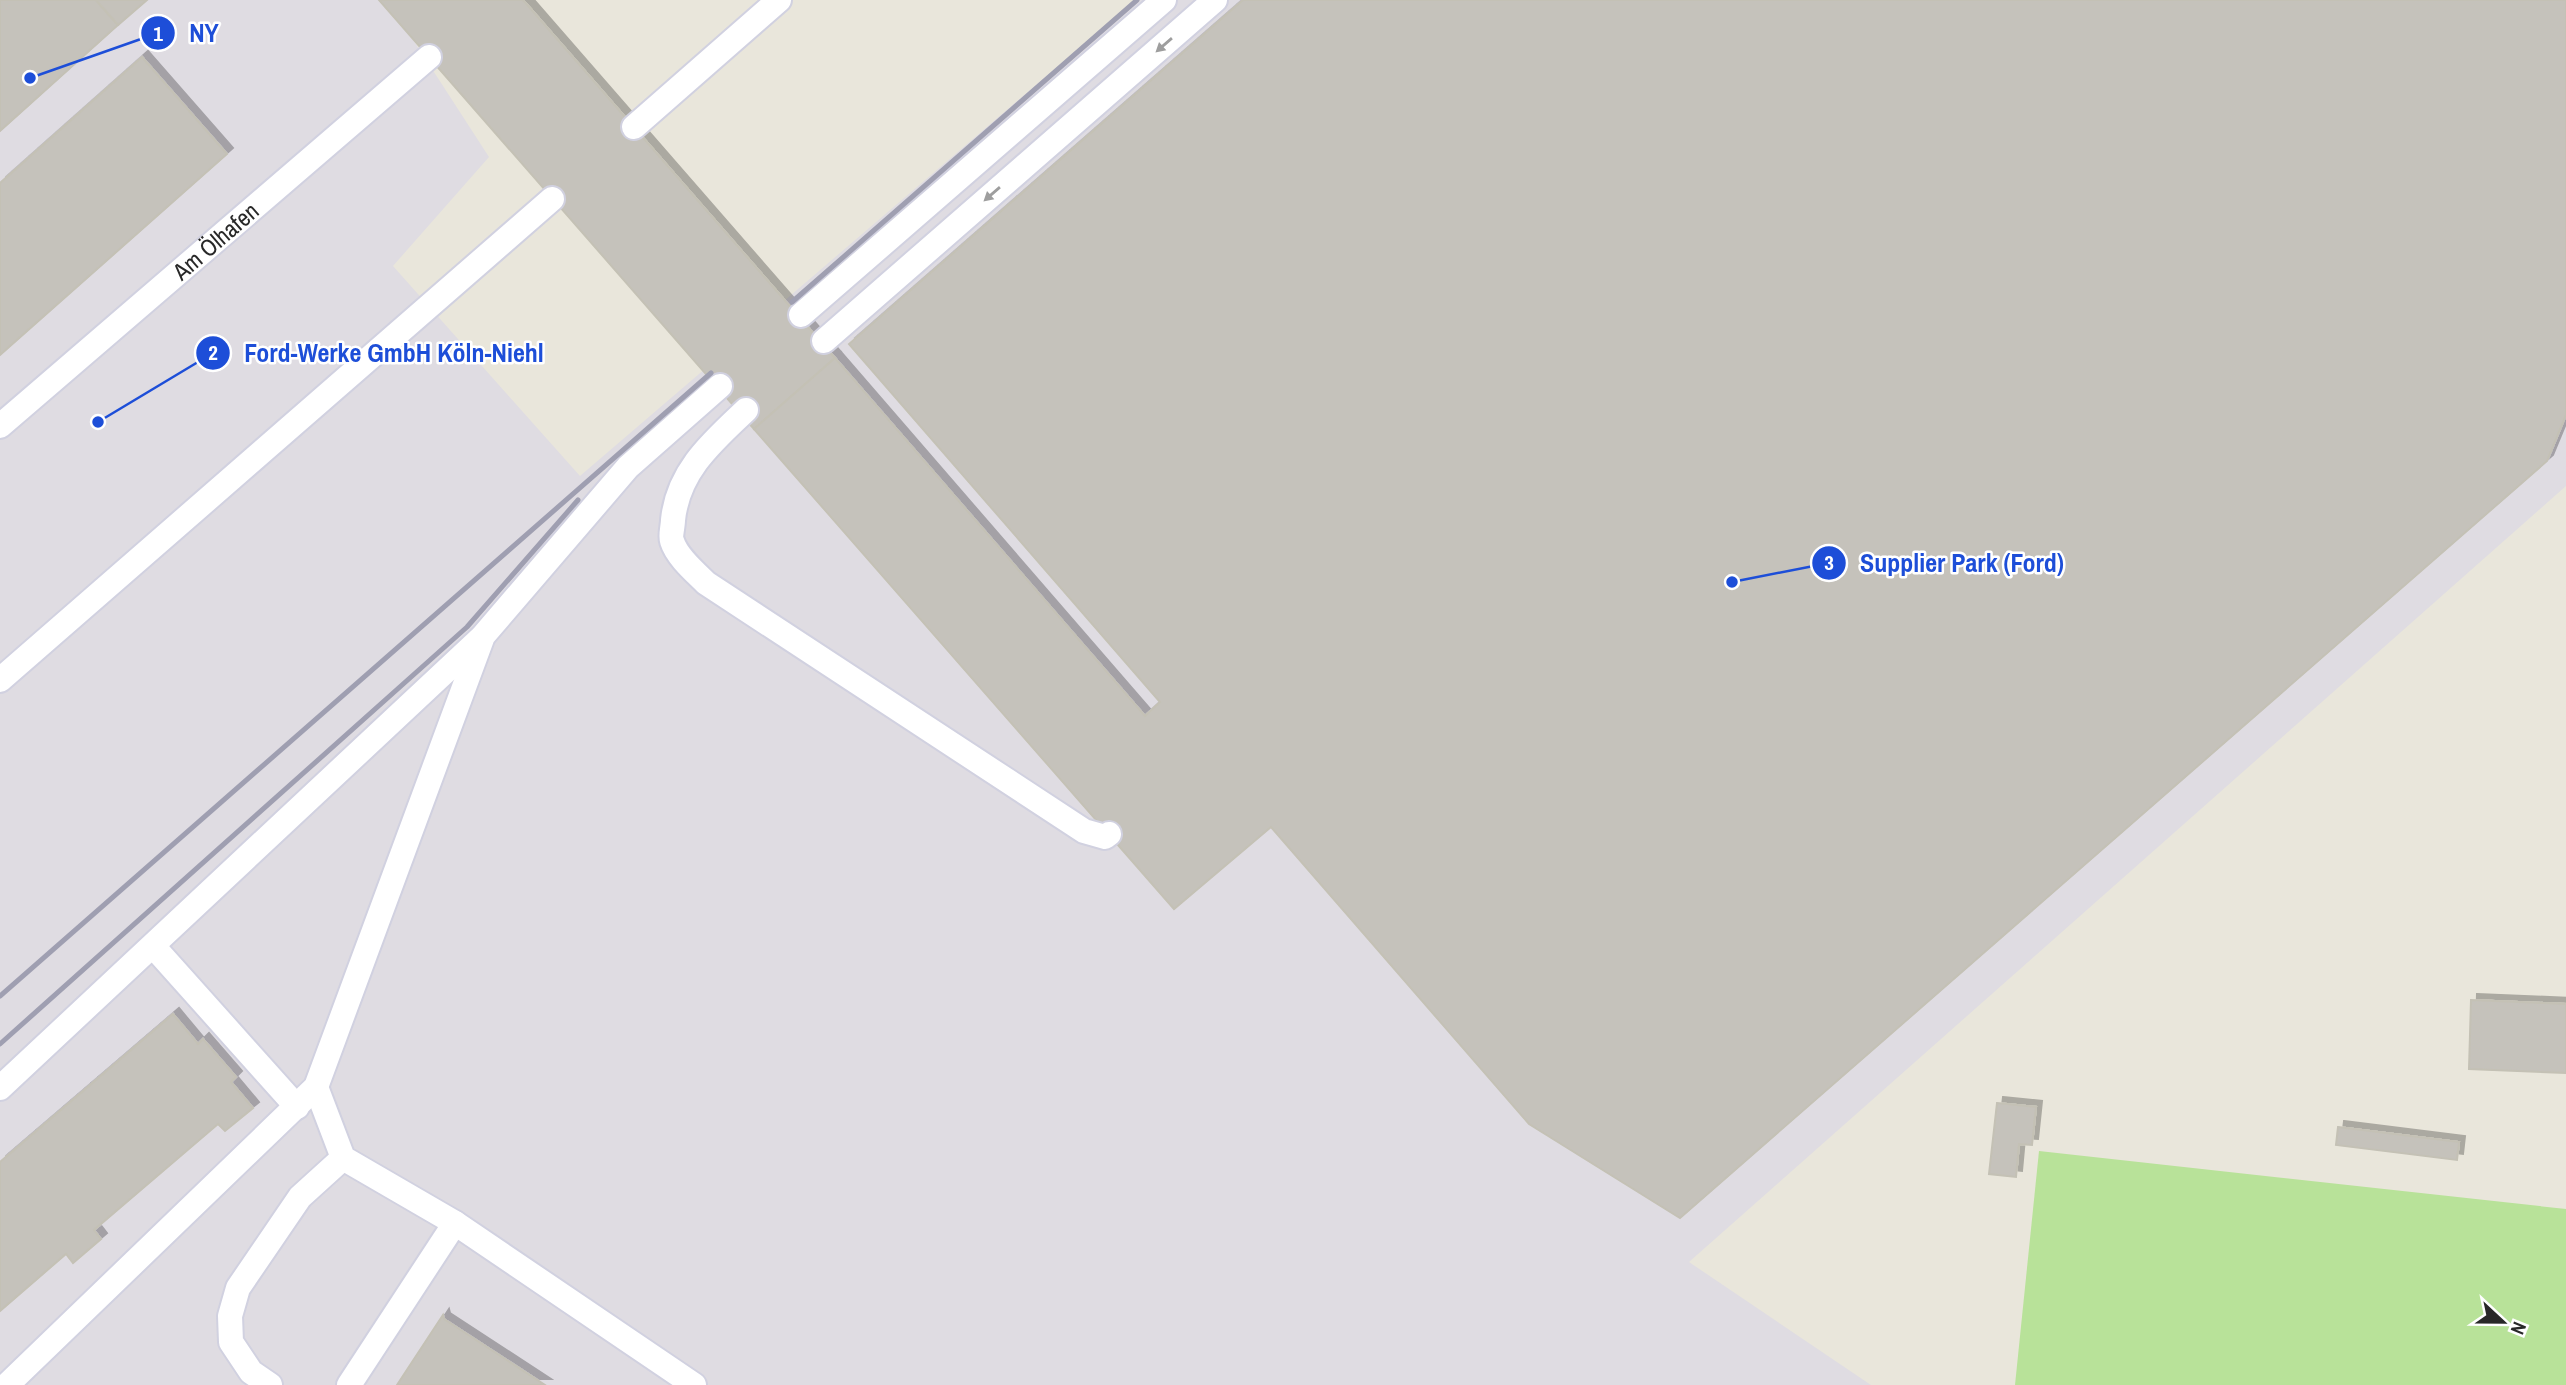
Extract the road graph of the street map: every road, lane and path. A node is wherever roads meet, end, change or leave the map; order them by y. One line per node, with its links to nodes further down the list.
1 (779, 0): 5 (lane)
2 (1164, 0): 7 (lane)
3 (1215, 0): 8 (lane, one-way to 8)
4 (429, 57): 11 (lane, Am Ölhafen)
5 (634, 127)
6 (552, 199): 13 (lane)
7 (801, 315)
8 (824, 341)
9 (720, 386): 12 (lane)
10 (746, 410): 14 (lane)
11 (0, 426)
12 (483, 636): 15 (lane); 16 (lane)
13 (0, 680)
14 (1110, 834)
15 (153, 946): 17 (lane); 18 (lane)
16 (316, 1087): 18 (lane); 19 (lane)
17 (0, 1088)
18 (296, 1107): 21 (lane)
19 (343, 1158): 20 (lane); 22 (lane)
20 (455, 1223): 23 (lane); 24 (lane)
21 (7, 1385)
22 (270, 1385)
23 (349, 1385)
24 (694, 1385)

